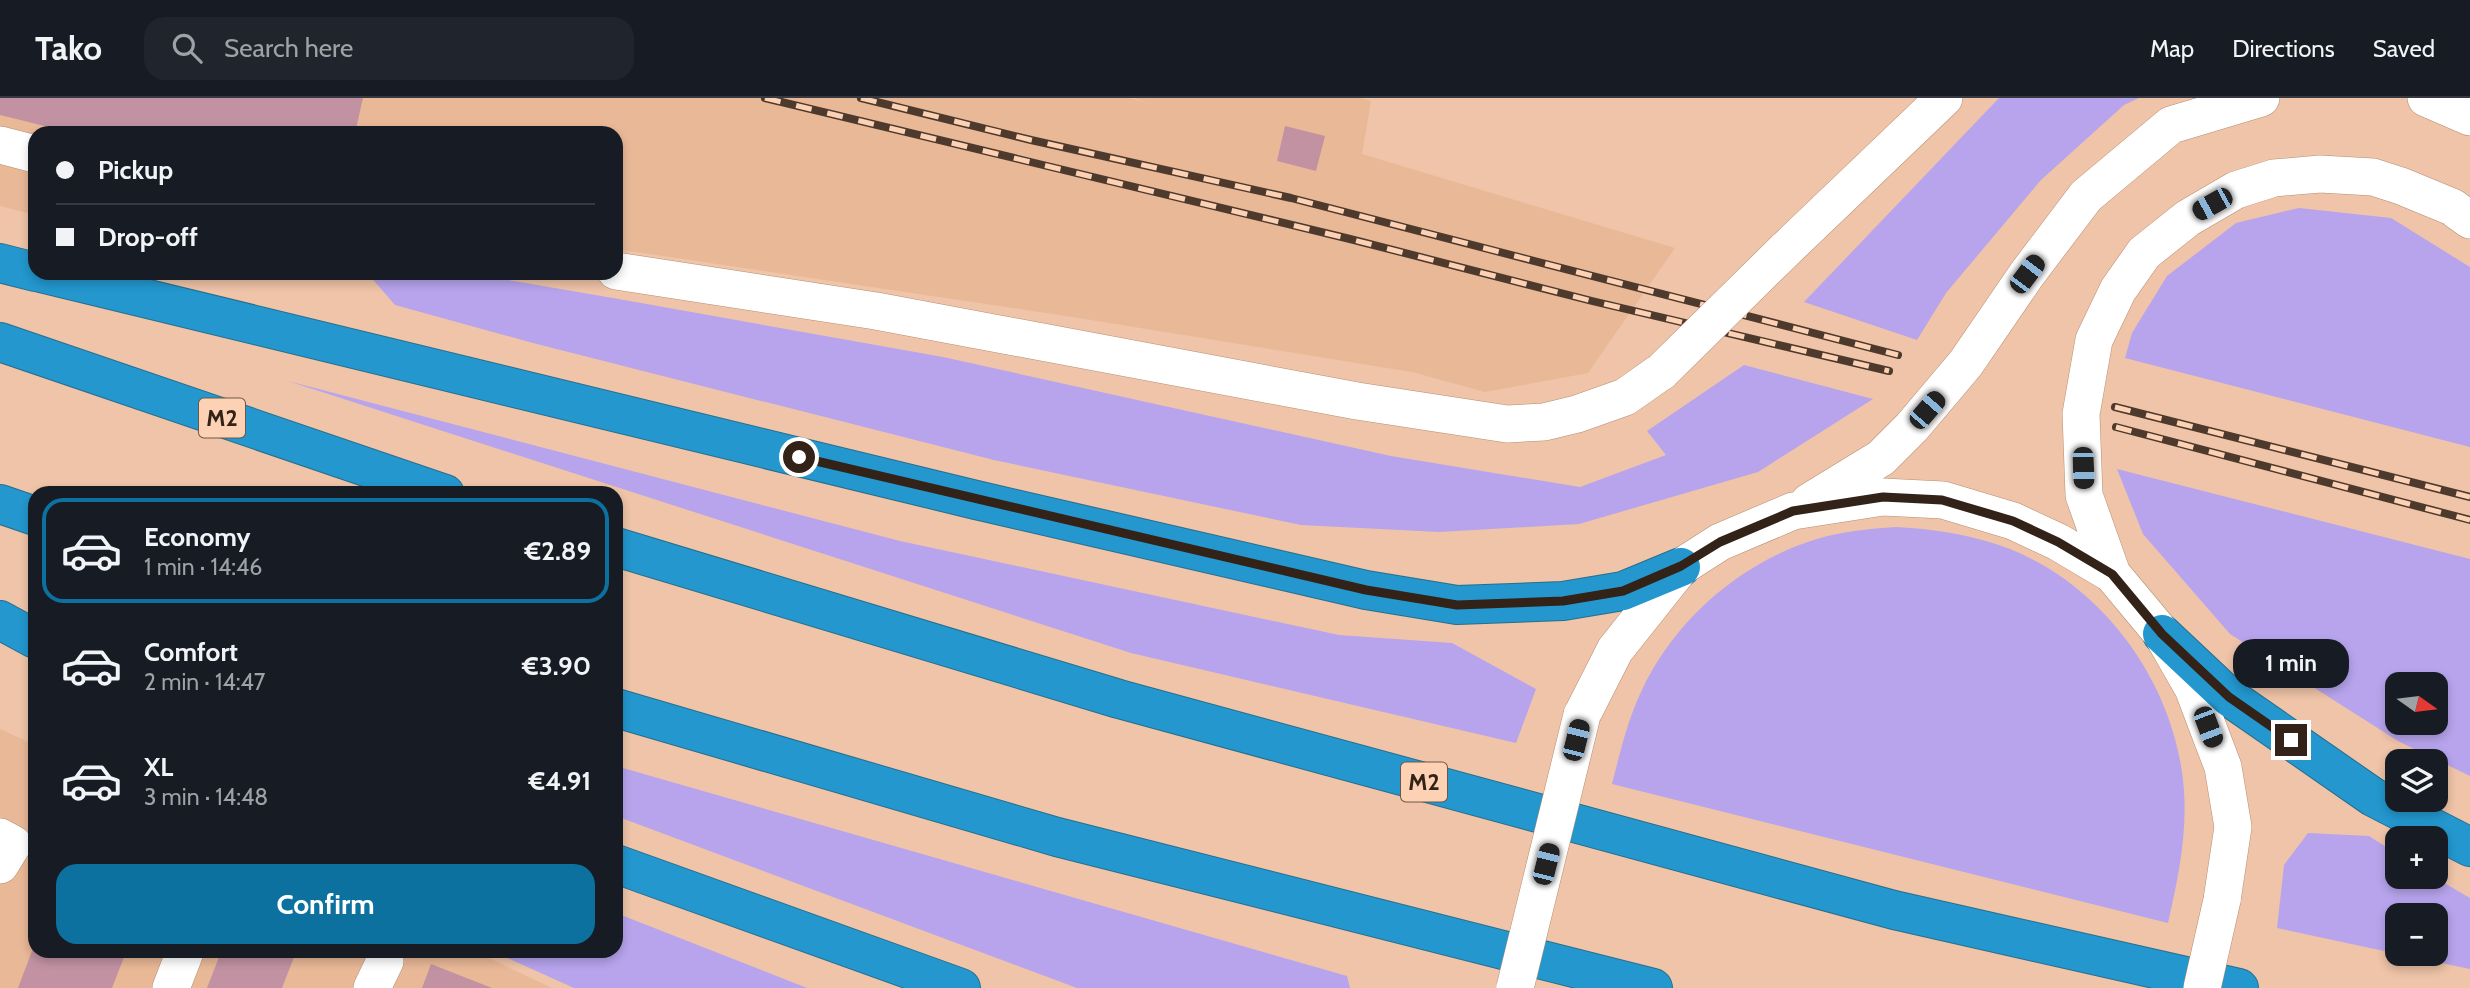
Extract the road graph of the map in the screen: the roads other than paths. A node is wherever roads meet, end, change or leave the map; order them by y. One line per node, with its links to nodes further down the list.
1 (1944, 98): 10 (street, bridge)
2 (2261, 98): 15 (street)
3 (2426, 98): 4 (street)
4 (2470, 117)
5 (0, 145): 6 (street)
6 (28, 152)
7 (2470, 220): 19 (street)
8 (0, 263): 9 (highway)
9 (28, 270)
10 (623, 272)
11 (70, 280): 18 (highway)
12 (0, 342): 13 (highway, M2)
13 (422, 486)
14 (0, 504): 16 (highway)
15 (1793, 511): 18 (street); 19 (street)
16 (28, 514)
17 (623, 549): 34 (highway, M2)
18 (1681, 566): 31 (street, bridge)
19 (2112, 574): 21 (street)
20 (0, 620): 22 (highway)
21 (2162, 634): 25 (highway); 33 (street, bridge)
22 (28, 635)
23 (623, 710): 32 (highway)
24 (0, 837): 26 (street)
25 (2470, 847)
26 (0, 865)
27 (623, 867): 30 (highway)
28 (183, 958): 29 (street)
29 (171, 988)
30 (961, 988)
31 (1515, 988)
32 (1653, 988)
33 (2202, 988)
34 (2239, 988)

